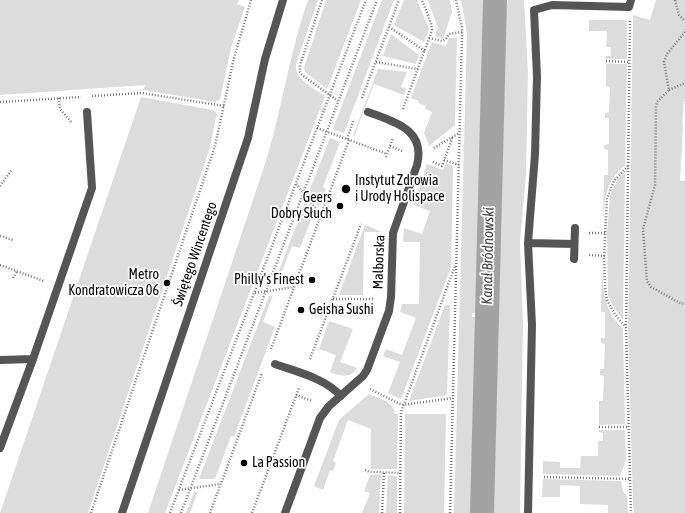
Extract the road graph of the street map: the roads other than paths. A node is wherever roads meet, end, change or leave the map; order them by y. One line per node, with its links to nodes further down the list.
1 (283, 0): 15 (street, Świętego Wincentego)
2 (567, 3): 3 (street); 7 (street)
3 (630, 4)
4 (87, 112): 10 (street)
5 (368, 112): 13 (street, Malborska)
6 (575, 228): 8 (street)
7 (528, 243): 8 (street); 17 (street)
8 (574, 244): 9 (street)
9 (574, 259)
10 (33, 359): 11 (street); 14 (street)
11 (0, 360)
12 (275, 364): 13 (street)
13 (341, 396): 16 (street, Malborska)
14 (0, 448)
15 (122, 513)
16 (285, 513)
17 (528, 513)

